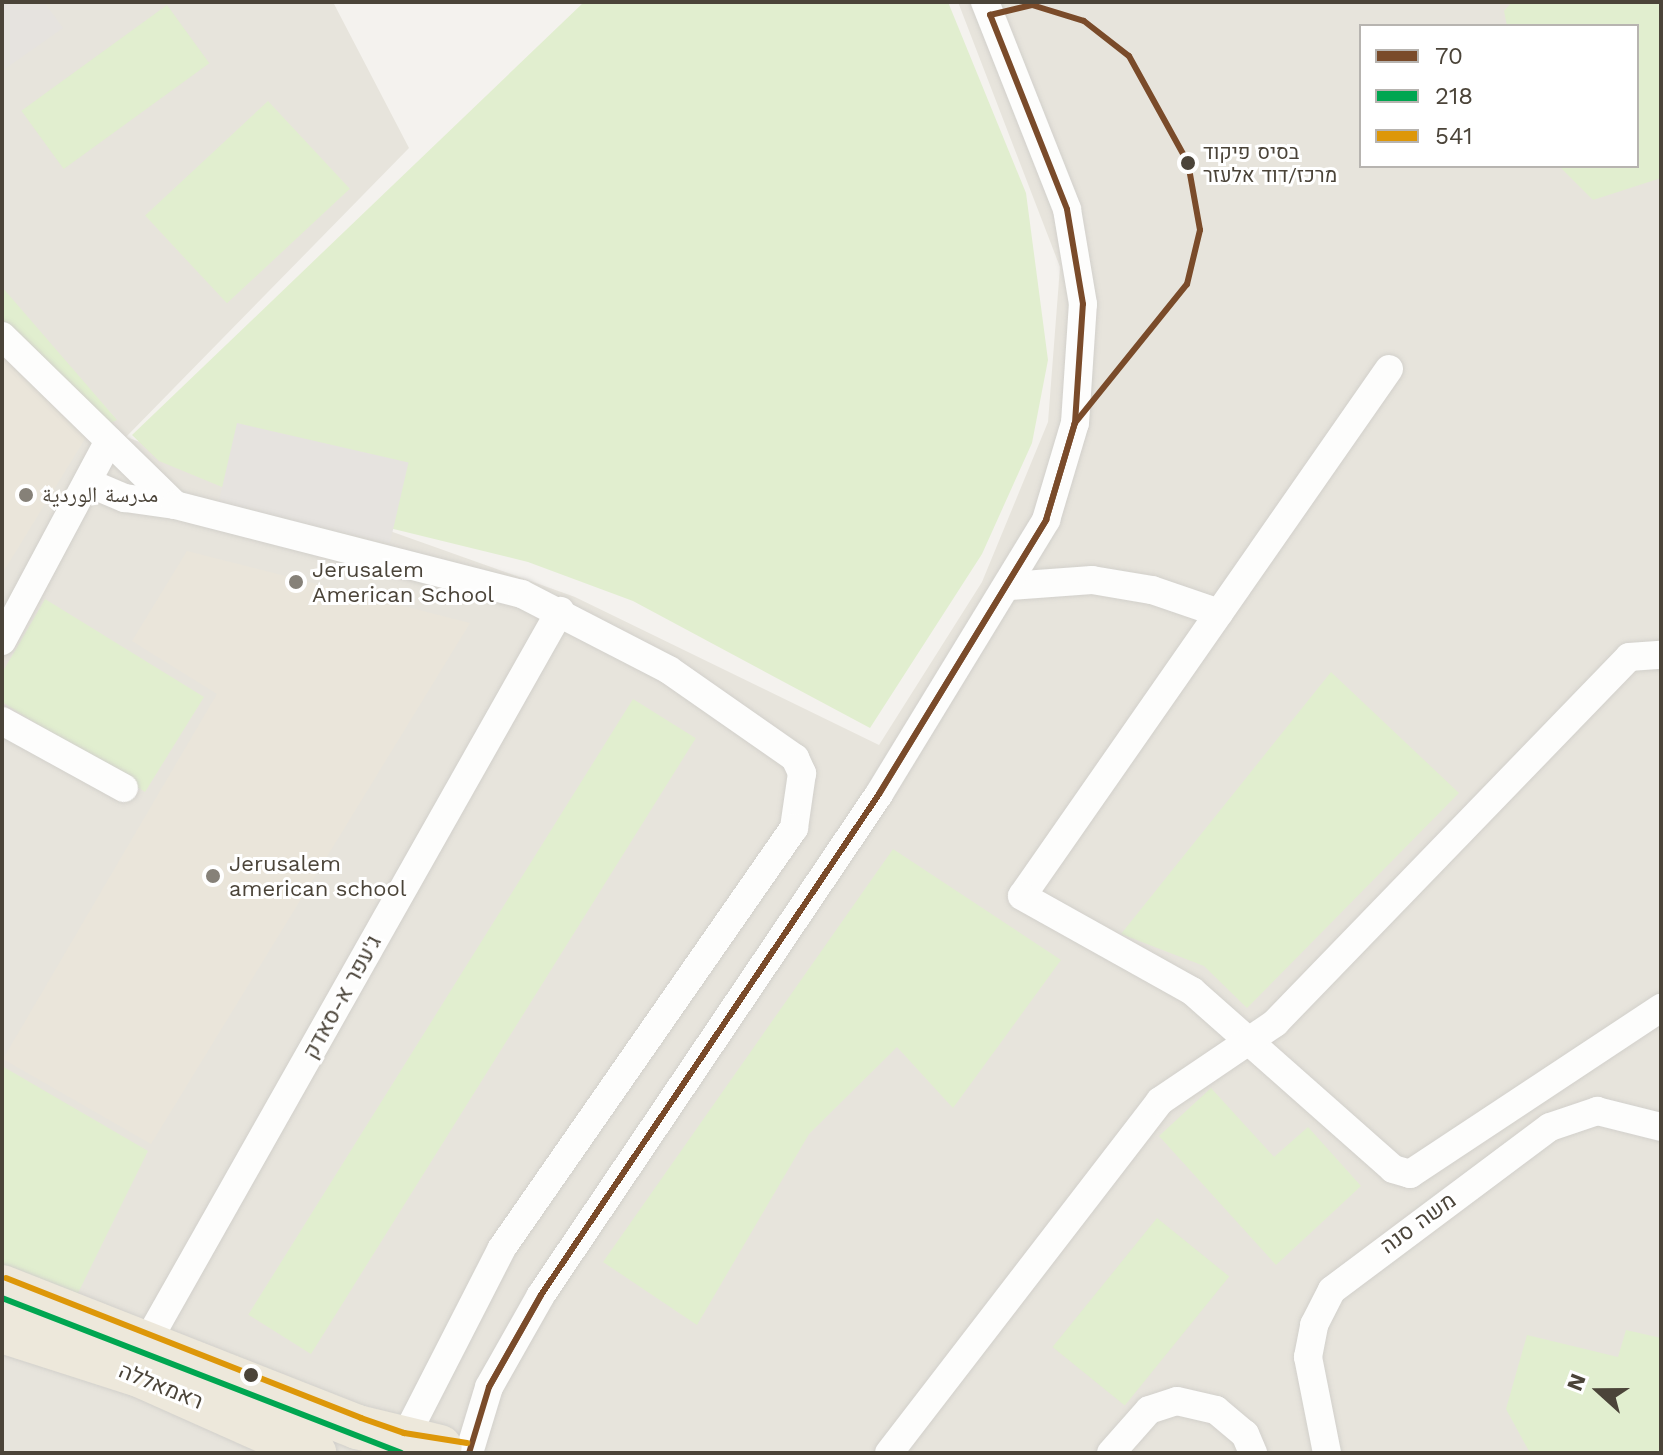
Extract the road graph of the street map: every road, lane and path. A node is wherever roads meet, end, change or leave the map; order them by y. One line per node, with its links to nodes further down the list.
1 (985, 2): 7 (street)
2 (2, 336): 4 (street)
3 (1389, 369): 9 (street)
4 (109, 441): 5 (street); 6 (street)
5 (89, 483): 6 (street); 10 (street)
6 (175, 505): 8 (street)
7 (1010, 586): 9 (street); 20 (street)
8 (560, 611): 19 (street, ג'עפר א-סאדק); 20 (street)
9 (1219, 613): 15 (street)
10 (2, 641)
11 (1661, 655): 15 (street)
12 (2, 721): 13 (street)
13 (124, 788)
14 (1661, 1008): 15 (street)
15 (1247, 1039): 22 (street)
16 (1661, 1127): 25 (street, משה סנה)
17 (2, 1287): 19 (highway, ראמאללה)
18 (2, 1331): 21 (highway, ראמאללה)
19 (147, 1342): 20 (highway, ראמאללה)
20 (440, 1450)
21 (314, 1453)
22 (889, 1453)
23 (1111, 1453): 24 (street)
24 (1253, 1453)
25 (1327, 1453)

